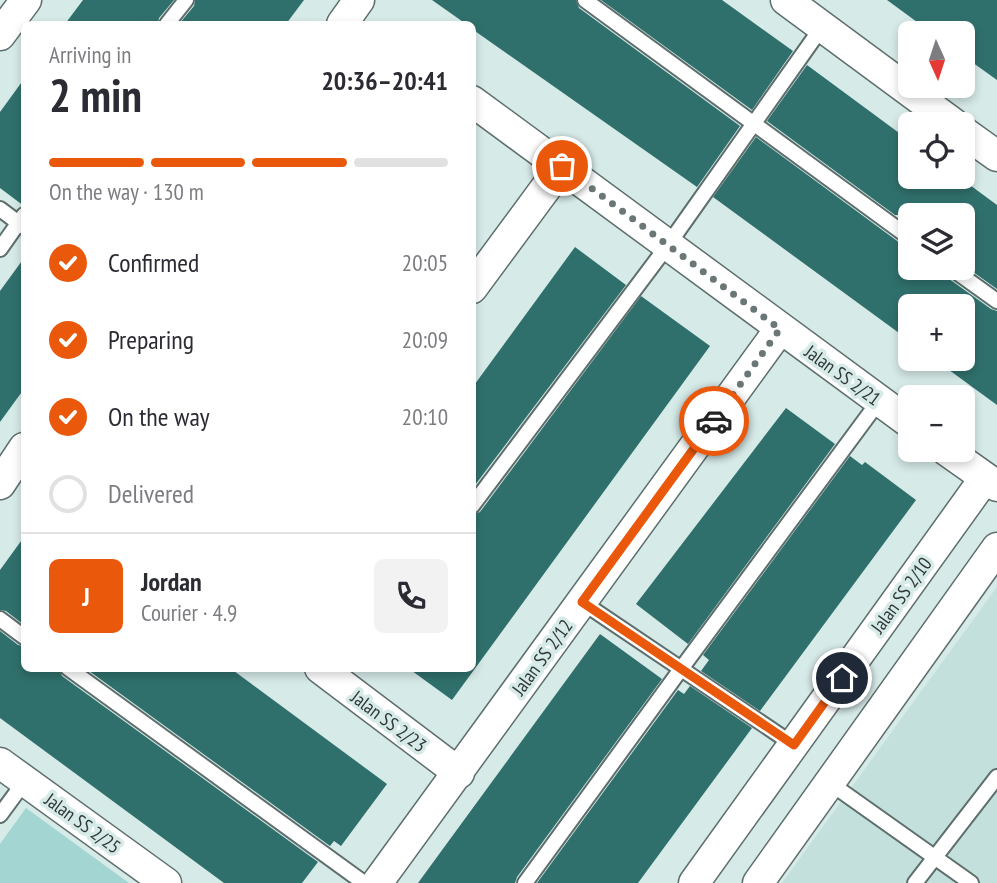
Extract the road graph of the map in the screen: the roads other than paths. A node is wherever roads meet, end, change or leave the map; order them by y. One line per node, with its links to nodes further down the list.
1 (26, 0): 7 (street)
2 (186, 0): 5 (lane)
3 (585, 0): 10 (lane)
4 (786, 0): 6 (street)
5 (169, 21)
6 (822, 27): 9 (street); 10 (lane)
7 (0, 35)
8 (476, 104): 13 (street, Jalan SS 2/21)
9 (938, 112)
10 (754, 124): 17 (lane); 18 (lane)
11 (975, 140): 12 (street)
12 (997, 156)
13 (562, 166): 18 (street, Jalan SS 2/21); 21 (street)
14 (0, 209): 15 (lane)
15 (21, 220)
16 (21, 223): 19 (lane)
17 (898, 229)
18 (668, 245): 23 (street, Jalan SS 2/21); 30 (lane)
19 (0, 249)
20 (968, 280): 22 (lane)
21 (476, 283)
22 (997, 301)
23 (780, 329): 24 (street, Jalan SS 2/21); 32 (street, Jalan SS 2/12)
24 (879, 401): 25 (street, Jalan SS 2/21); 35 (lane)
25 (898, 415)
26 (21, 458): 29 (street)
27 (963, 462): 28 (street)
28 (991, 482): 38 (street, Jalan SS 2/10)
29 (0, 484)
30 (476, 501)
31 (997, 548): 43 (street)
32 (582, 602): 35 (lane); 40 (street, Jalan SS 2/12)
33 (0, 619): 34 (lane)
34 (21, 635)
35 (681, 668): 38 (lane); 49 (lane)
36 (74, 672): 47 (lane)
37 (337, 673): 40 (street, Jalan SS 2/23)
38 (794, 745): 50 (street, Jalan SS 2/10)
39 (0, 763): 42 (street, Jalan SS 2/25)
40 (459, 773): 48 (street, Jalan SS 2/12)
41 (997, 777): 45 (lane)
42 (25, 782): 44 (lane); 46 (street, Jalan SS 2/25)
43 (830, 783): 45 (lane); 51 (street)
44 (0, 815)
45 (935, 857): 52 (lane); 53 (lane)
46 (166, 883)
47 (364, 883)
48 (377, 883)
49 (525, 883)
50 (694, 883)
51 (758, 883)
52 (915, 883)
53 (971, 883)

